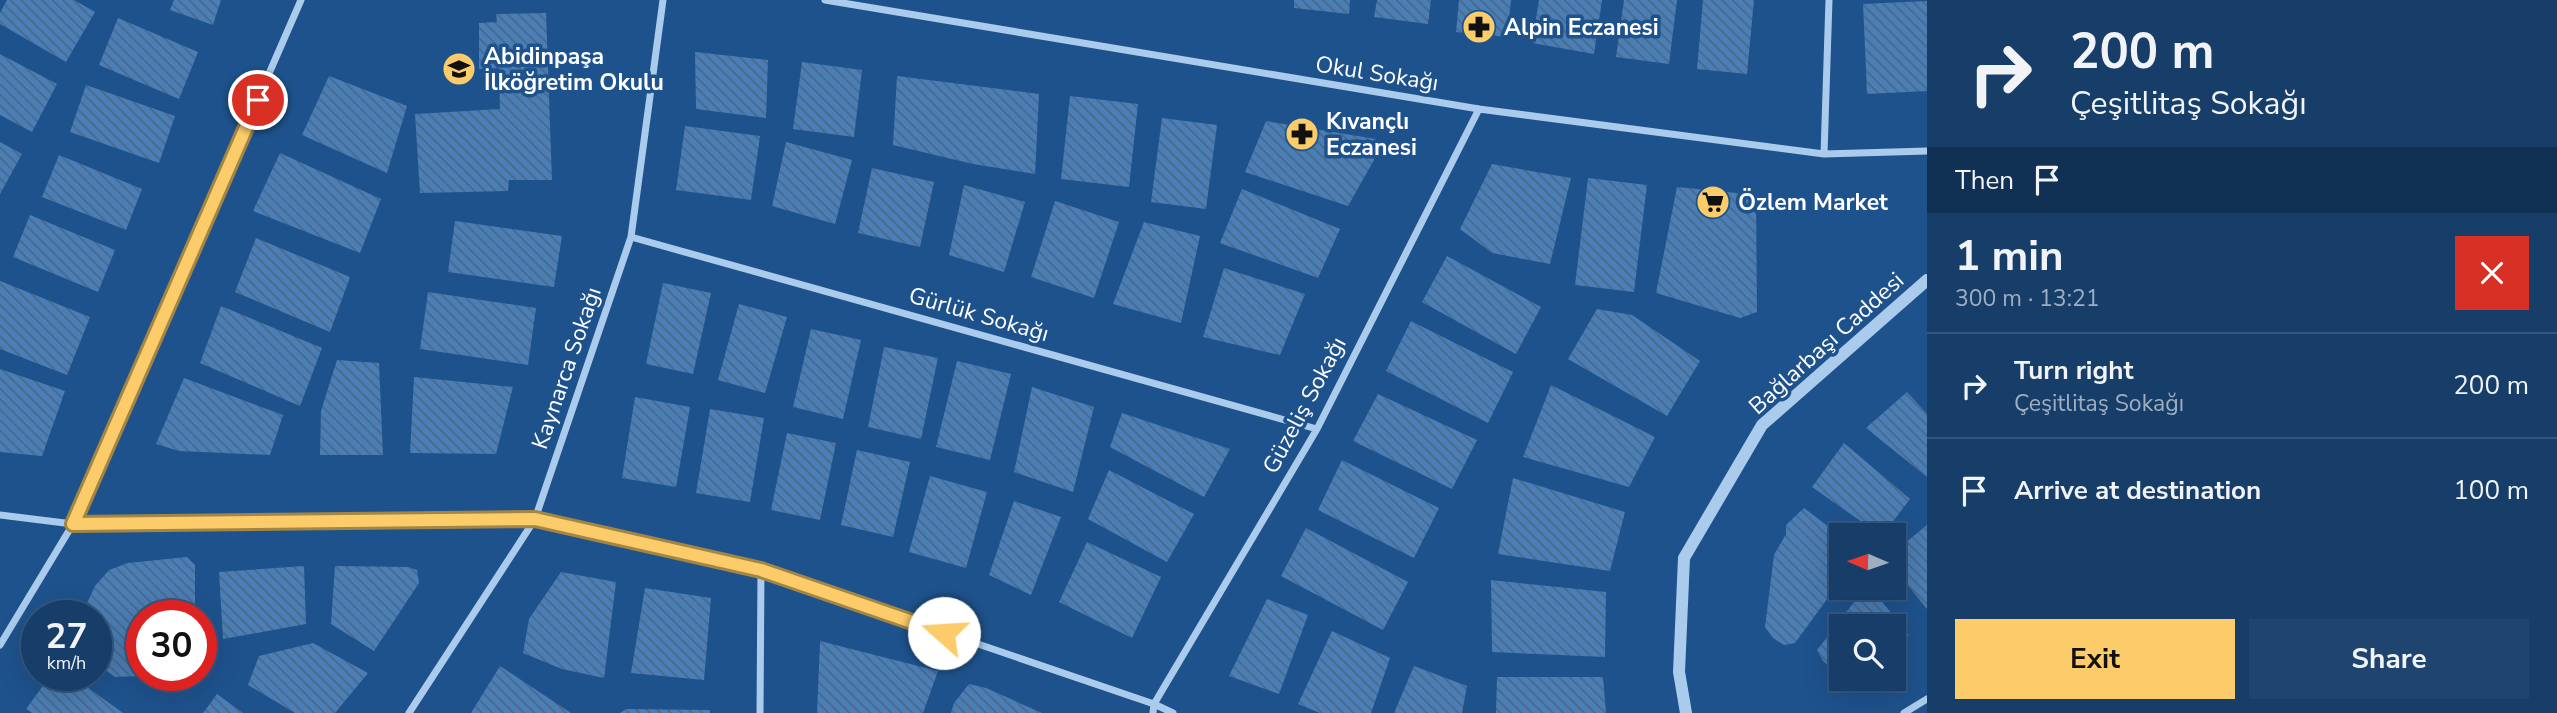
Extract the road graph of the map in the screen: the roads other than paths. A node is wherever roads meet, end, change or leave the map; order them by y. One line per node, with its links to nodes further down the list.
1 (301, 0): 13 (street)
2 (663, 0): 8 (street, Kaynarca Sokağı)
3 (824, 0): 5 (street, Okul Sokağı)
4 (1829, 0): 7 (street)
5 (1479, 109): 7 (street, Okul Sokağı); 10 (street, Güzeliş Sokağı)
6 (1927, 151): 7 (street, Okul Sokağı)
7 (1824, 154)
8 (631, 237): 10 (street, Gürlük Sokağı); 12 (street, Kaynarca Sokağı)
9 (1927, 280): 21 (street, Bağlarbaşı Caddesi)
10 (1317, 429): 17 (street, Güzeliş Sokağı)
11 (0, 515): 13 (street)
12 (535, 519): 13 (street); 14 (street); 18 (street, Kaynarca Sokağı)
13 (73, 524): 15 (street)
14 (761, 570): 17 (street); 19 (street)
15 (0, 645)
16 (1927, 699): 22 (street)
17 (1153, 709): 20 (street)
18 (409, 713)
19 (760, 713)
20 (1173, 713)
21 (1686, 713)
22 (1904, 713)

